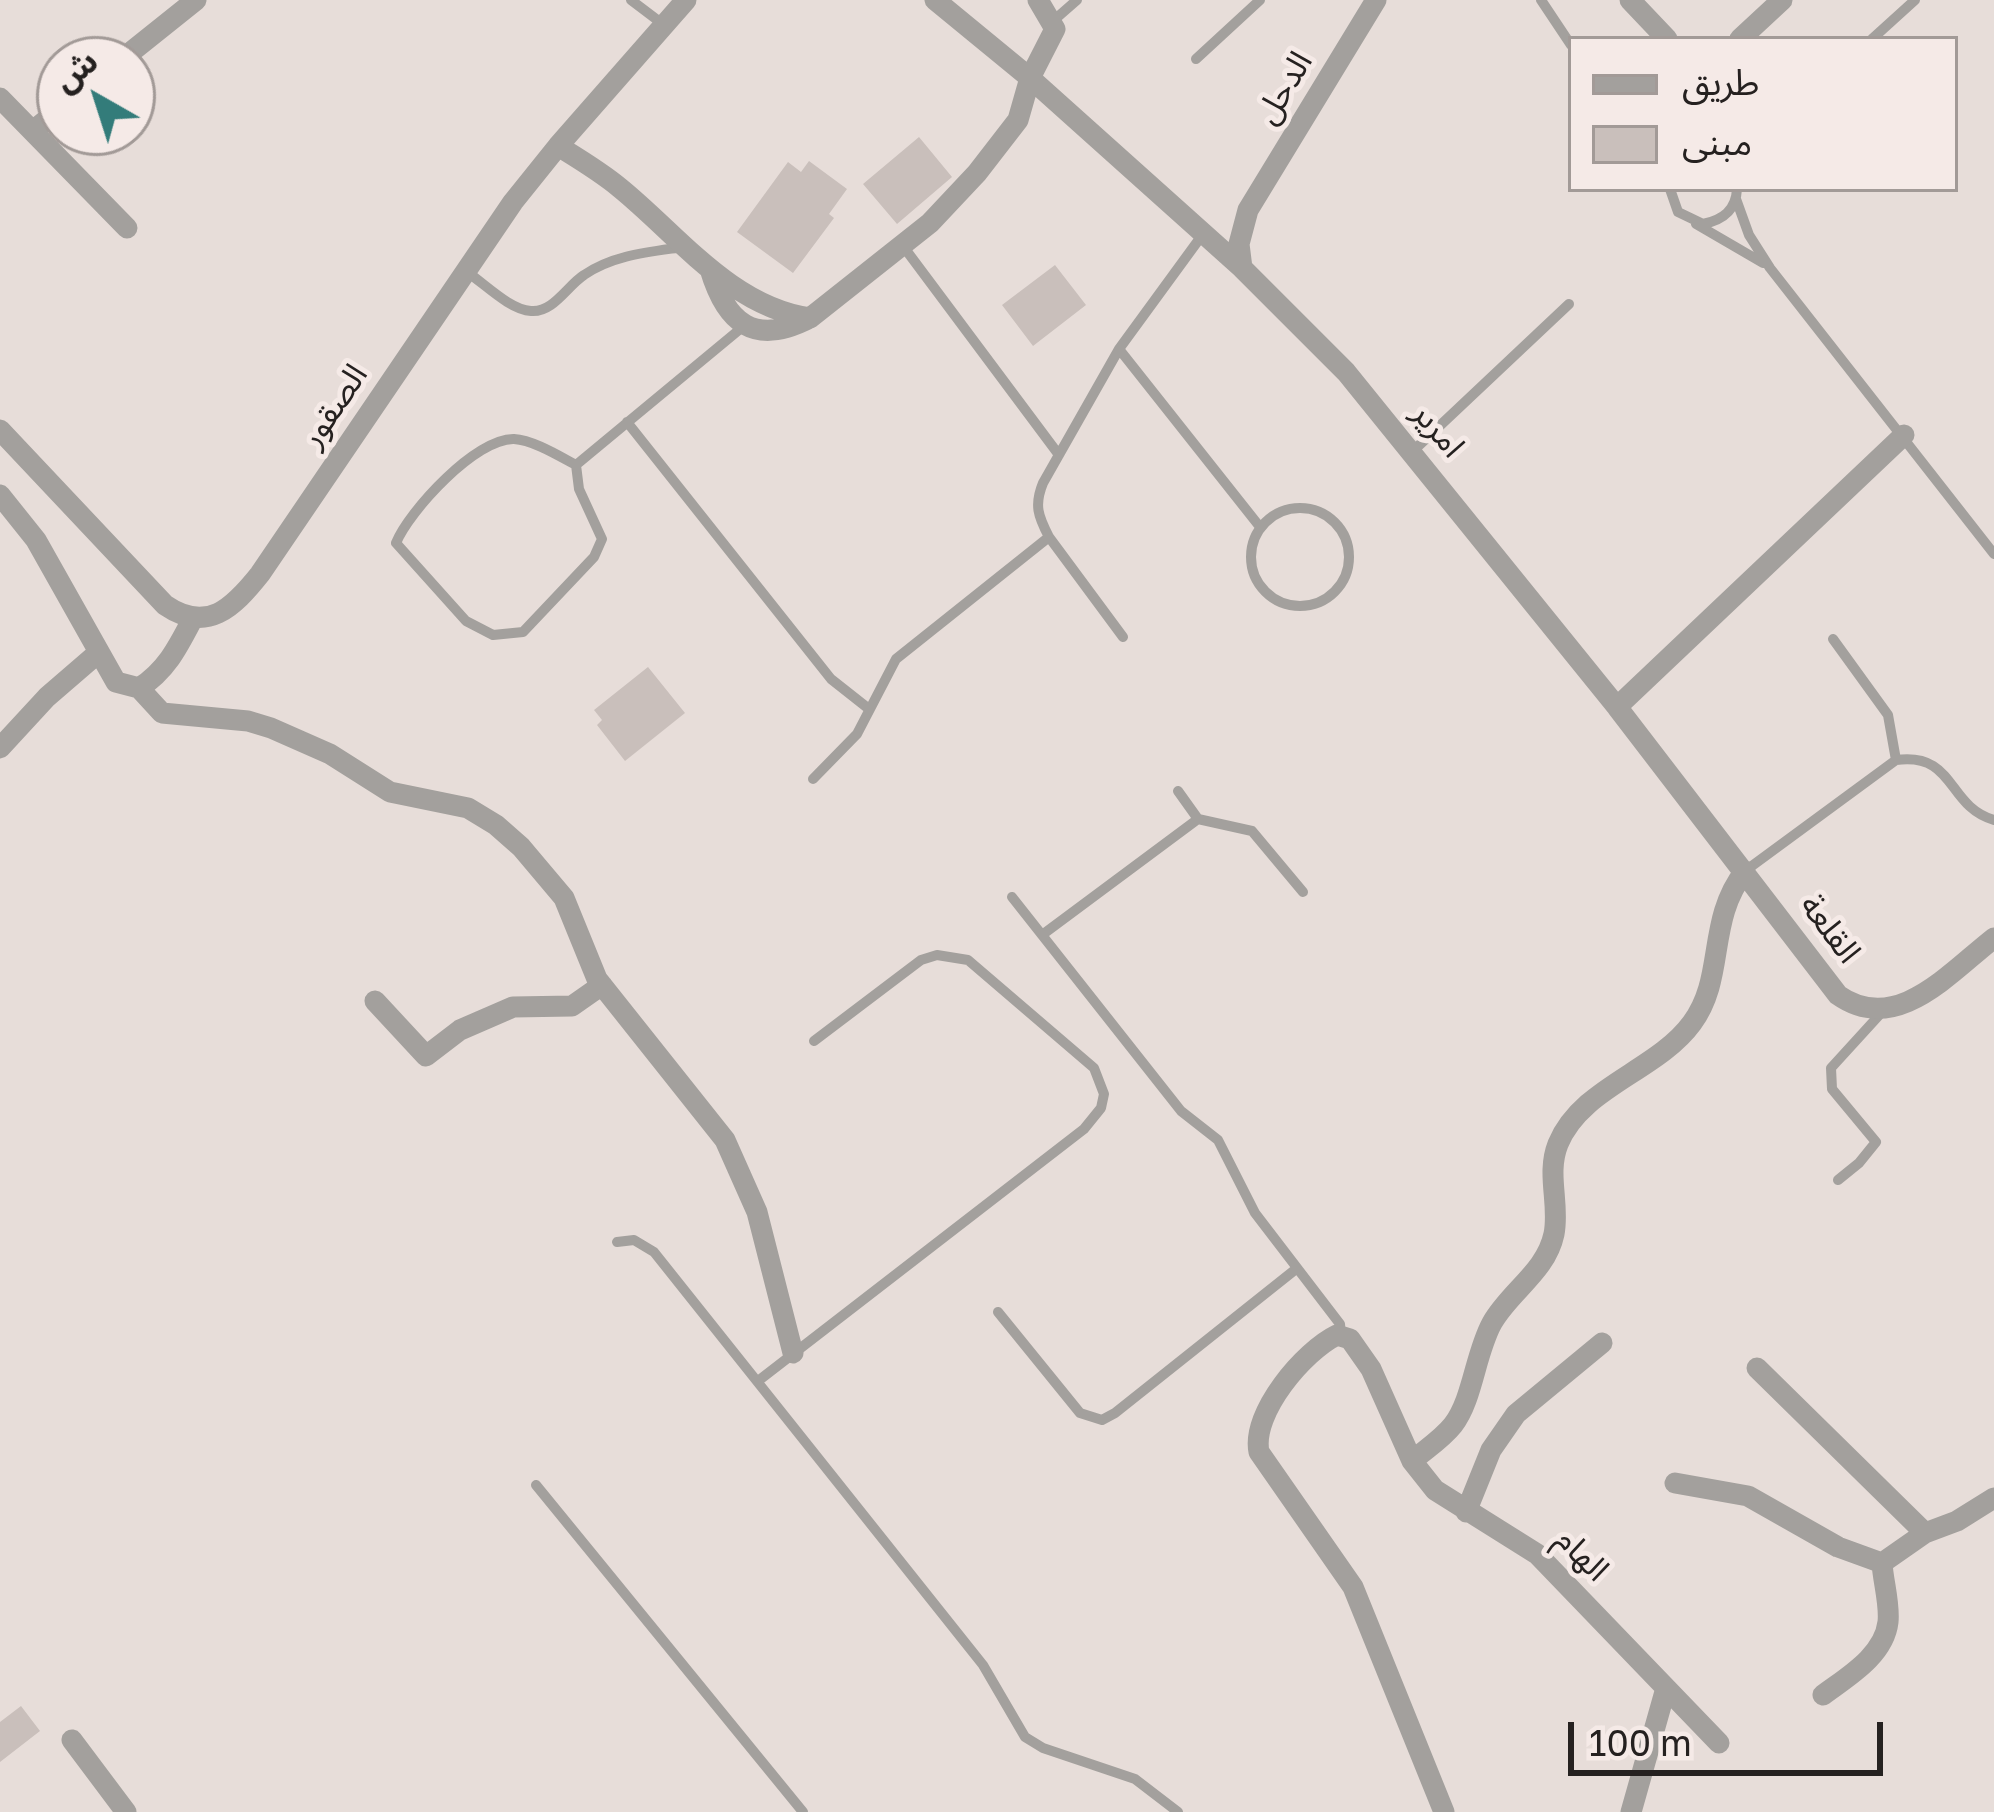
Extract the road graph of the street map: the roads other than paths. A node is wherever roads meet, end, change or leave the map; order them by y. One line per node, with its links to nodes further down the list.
1 (196, 0): 15 (street)
2 (631, 0): 14 (lane)
3 (686, 0): 14 (street, الصقور)
4 (934, 0): 21 (street)
5 (1038, 0): 13 (street)
6 (1077, 0): 13 (lane)
7 (1260, 0): 20 (lane)
8 (1376, 0): 30 (street, الدحل)
9 (1541, 0): 19 (lane)
10 (1630, 0): 16 (street)
11 (1782, 0): 17 (street)
12 (1915, 0): 18 (lane)
13 (1053, 21): 21 (street)
14 (664, 25): 27 (street, الصقور)
15 (151, 36)
16 (1664, 36)
17 (1743, 36)
18 (1876, 36)
19 (1568, 40)
20 (1196, 59)
21 (1030, 77): 23 (street, امرير); 26 (street)
22 (0, 98): 25 (street)
23 (1064, 109): 26 (street); 33 (street, امرير)
24 (36, 129): 25 (street)
25 (33, 131): 32 (street)
26 (1012, 131): 34 (street)
27 (558, 146): 35 (street); 39 (street, الصقور)
28 (1671, 192): 31 (lane)
29 (1737, 192): 31 (lane); 38 (lane)
30 (1248, 209): 33 (street); 37 (street)
31 (1692, 222): 38 (lane)
32 (127, 228)
33 (1203, 233): 37 (street, امرير); 43 (lane)
34 (902, 245): 41 (street); 48 (lane)
35 (686, 247): 36 (street); 39 (lane)
36 (710, 268): 41 (street); 42 (street)
37 (1242, 268): 47 (street, امرير)
38 (1770, 268): 46 (lane)
39 (466, 271): 54 (street, الصقور)
40 (1569, 304): 47 (lane)
41 (810, 318): 42 (street)
42 (745, 325): 44 (lane)
43 (1119, 349): 48 (lane); 51 (lane)
44 (627, 422): 49 (lane); 60 (lane)
45 (0, 430): 54 (street)
46 (1904, 435): 53 (lane); 59 (street)
47 (1413, 451): 59 (street, امرير)
48 (1059, 455): 52 (lane)
49 (576, 465): 49 (lane)
50 (0, 496): 57 (street)
51 (1260, 526): 51 (lane)
52 (1049, 537): 55 (lane); 60 (lane)
53 (1994, 554)
54 (192, 620): 58 (street)
55 (1123, 637)
56 (1833, 639): 62 (lane)
57 (98, 653): 58 (street); 61 (street)
58 (139, 688): 72 (street)
59 (1617, 707): 67 (street, امرير)
60 (869, 709): 63 (lane)
61 (0, 748)
62 (1896, 760): 66 (lane); 67 (lane)
63 (813, 778)
64 (1178, 791): 65 (lane)
65 (1198, 819): 68 (lane); 70 (lane)
66 (1994, 820)
67 (1745, 871): 74 (street, القلعة); 85 (street)
68 (1303, 892)
69 (1012, 897): 70 (lane)
70 (1042, 934): 78 (lane)
71 (1991, 947): 74 (street)
72 (602, 985): 73 (street); 82 (street)
73 (375, 1001)
74 (1883, 1011): 76 (lane)
75 (814, 1041): 82 (lane)
76 (1838, 1180)
77 (617, 1242): 84 (lane)
78 (1296, 1269): 79 (lane); 80 (lane)
79 (998, 1312)
80 (1342, 1335): 85 (street, الهام); 99 (street)
81 (1603, 1342): 89 (street)
82 (794, 1353): 84 (lane)
83 (1756, 1368): 90 (street)
84 (758, 1381): 98 (lane)
85 (1412, 1461): 89 (street, الهام)
86 (1675, 1483): 91 (street)
87 (536, 1486): 97 (lane)
88 (1994, 1498): 90 (street)
89 (1466, 1512): 92 (street, الهام)
90 (1925, 1533): 91 (street)
91 (1882, 1563): 93 (street)
92 (1666, 1688): 95 (street, الهام); 100 (street)
93 (1823, 1695)
94 (72, 1740): 96 (street)
95 (1719, 1742)
96 (126, 1812)
97 (803, 1812)
98 (1178, 1812)
99 (1444, 1812)
100 (1631, 1812)

